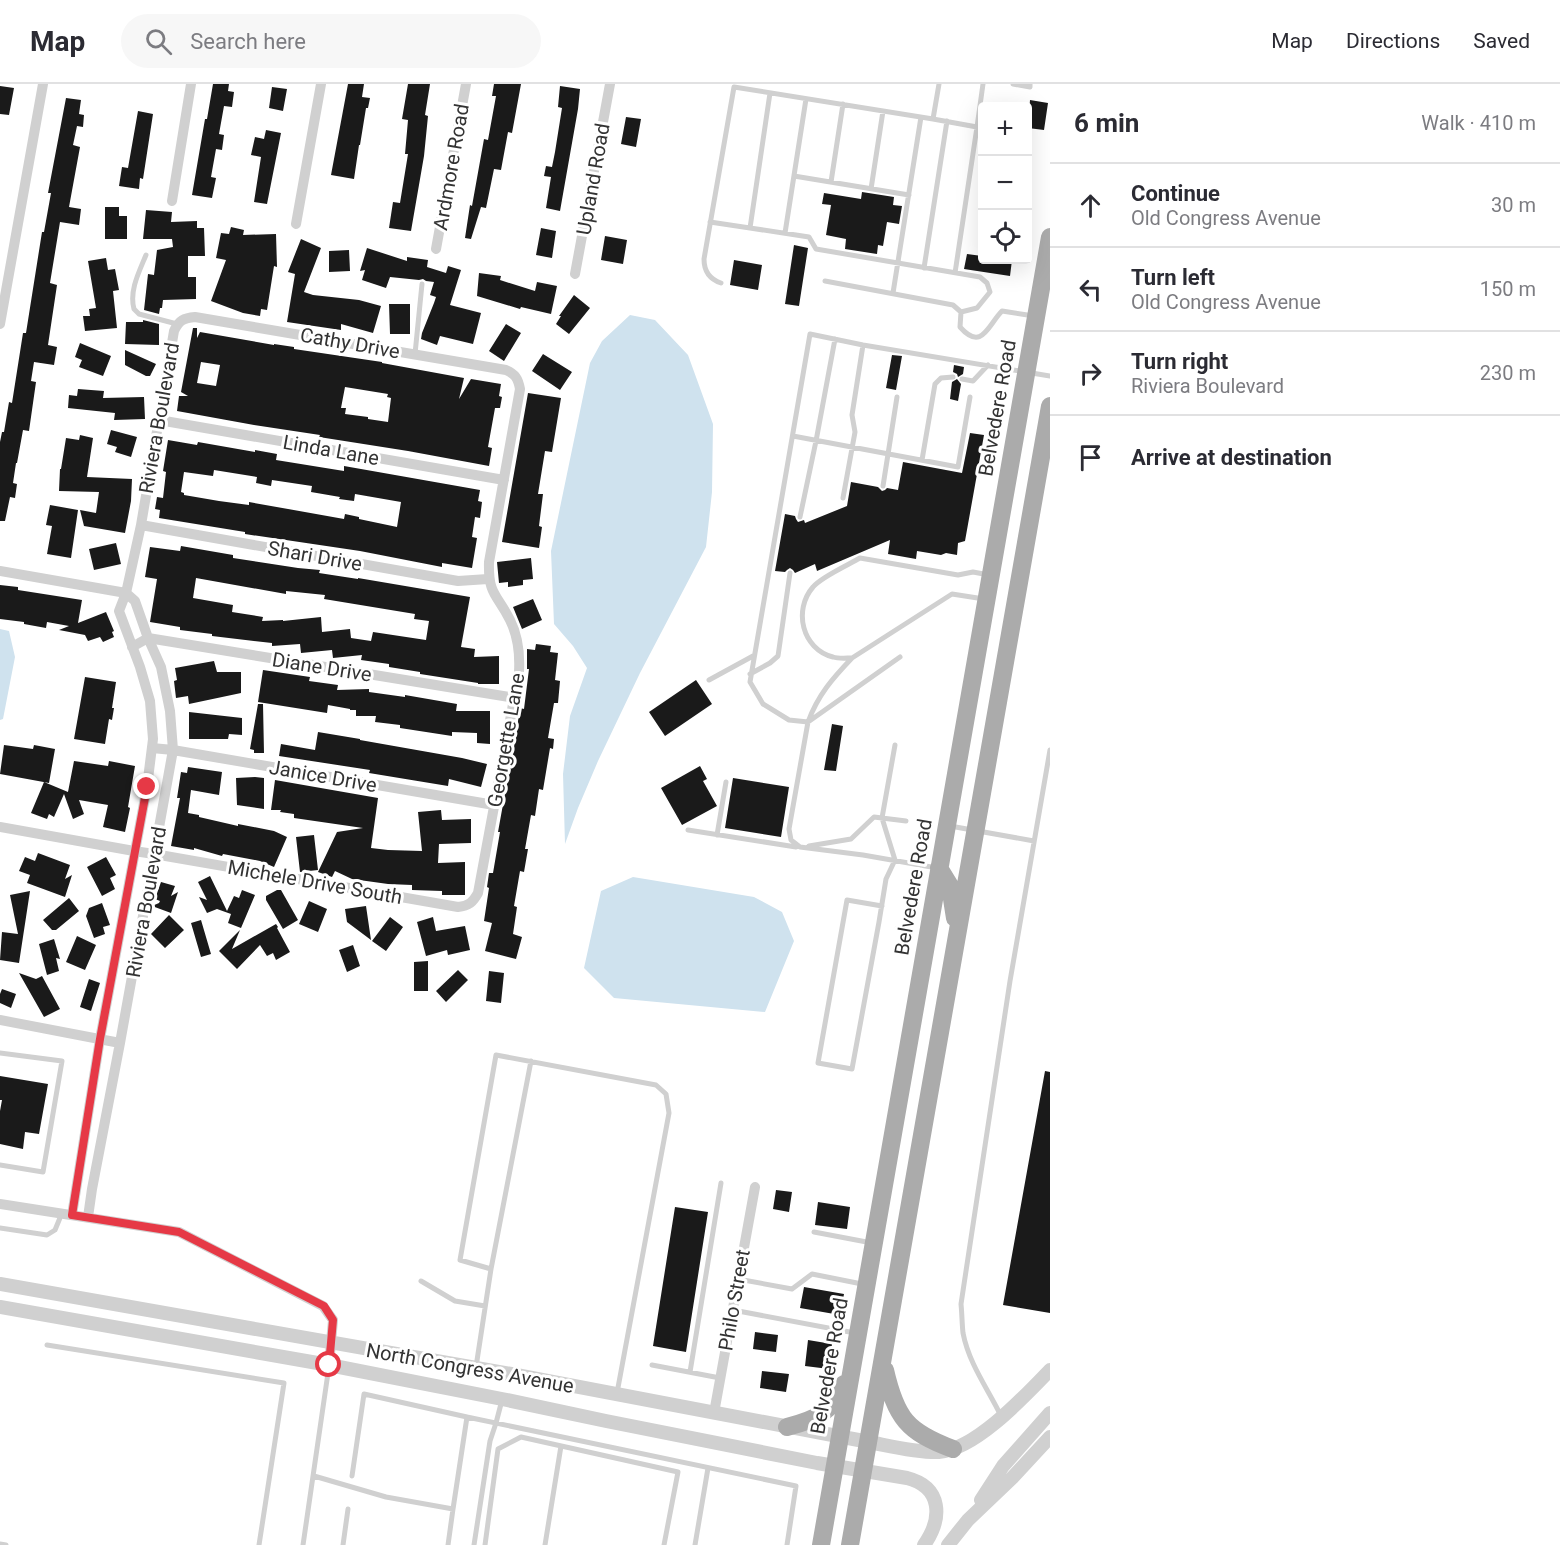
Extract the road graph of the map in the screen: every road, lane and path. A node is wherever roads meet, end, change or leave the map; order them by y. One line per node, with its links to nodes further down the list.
1 (43, 84): 42 (street)
2 (191, 84): 23 (street)
3 (321, 84): 25 (street)
4 (466, 84): 29 (street, Ardmore Road)
5 (610, 84): 34 (street, Upland Road)
6 (777, 84): 11 (lane)
7 (939, 84): 16 (lane)
8 (983, 84): 18 (lane)
9 (1013, 84): 10 (lane)
10 (1030, 84)
11 (773, 93): 12 (lane); 24 (lane); 26 (lane)
12 (806, 99): 13 (lane); 19 (lane)
13 (843, 105): 14 (lane); 20 (lane)
14 (883, 111): 15 (lane); 21 (lane)
15 (921, 117): 16 (lane); 22 (lane)
16 (933, 119): 17 (lane)
17 (946, 121): 18 (lane); 32 (lane)
18 (977, 127): 33 (lane)
19 (794, 176): 20 (lane); 27 (lane)
20 (831, 182): 21 (lane)
21 (871, 189): 22 (lane)
22 (909, 195): 31 (lane)
23 (172, 201)
24 (710, 222): 26 (lane); 36 (lane)
25 (296, 224)
26 (750, 228): 27 (lane)
27 (785, 233): 31 (lane)
28 (1050, 237): 40 (main road, Belvedere Road)
29 (436, 249)
30 (146, 255): 41 (lane)
31 (898, 263): 32 (lane); 38 (lane)
32 (924, 268): 33 (lane)
33 (955, 273): 39 (lane)
34 (575, 274)
35 (825, 281): 38 (lane)
36 (721, 283)
37 (422, 284): 45 (lane)
38 (893, 293): 39 (lane)
39 (961, 312): 40 (lane)
40 (1036, 317): 47 (main road, Belvedere Road)
41 (181, 321): 45 (street, Cathy Drive); 55 (street, Riviera Boulevard)
42 (0, 324)
43 (835, 339): 44 (lane); 56 (lane); 57 (lane)
44 (863, 345): 46 (lane); 58 (lane)
45 (415, 354): 48 (street, Cathy Drive)
46 (988, 365): 47 (lane); 51 (lane)
47 (1026, 372): 49 (lane); 68 (main road, Belvedere Road)
48 (514, 373): 61 (street, Georgette Lane)
49 (1050, 376)
50 (953, 377): 60 (lane)
51 (962, 379)
52 (897, 397): 59 (lane)
53 (970, 397): 60 (lane)
54 (1050, 406): 92 (main road)
55 (159, 420): 61 (street, Linda Lane); 65 (street, Riviera Boulevard)
56 (793, 436): 57 (lane); 74 (lane)
57 (816, 441): 58 (lane); 64 (lane)
58 (853, 448): 59 (lane); 63 (lane)
59 (888, 454): 60 (lane); 62 (lane)
60 (922, 460)
61 (504, 480): 69 (street, Georgette Lane)
62 (883, 486)
63 (843, 498)
64 (800, 517)
65 (141, 525): 69 (street, Shari Drive); 70 (street, Riviera Boulevard)
66 (0, 572): 70 (street)
67 (790, 573): 77 (lane)
68 (990, 575): 71 (main road, Belvedere Road); 76 (lane)
69 (489, 579): 79 (street, Georgette Lane)
70 (126, 593): 72 (street, Riviera Boulevard); 73 (street, Riviera Boulevard)
71 (986, 600): 76 (lane); 89 (main road, Belvedere Road)
72 (148, 638): 73 (street); 79 (street, Diane Drive); 83 (street, Riviera Boulevard)
73 (132, 647): 82 (street, Riviera Boulevard)
74 (753, 656): 77 (lane); 78 (lane)
75 (900, 657): 80 (lane)
76 (852, 658): 80 (lane)
77 (750, 674): 80 (lane)
78 (709, 680)
79 (514, 698): 86 (street, Georgette Lane)
80 (808, 722): 95 (lane)
81 (895, 745): 87 (lane)
82 (152, 748): 83 (street, Janice Drive); 96 (street, Riviera Boulevard)
83 (173, 750): 86 (street, Janice Drive); 97 (street, Riviera Boulevard)
84 (1050, 750): 94 (lane)
85 (726, 782): 93 (lane)
86 (494, 805): 100 (street, Georgette Lane)
87 (882, 818): 88 (lane); 95 (lane); 98 (lane)
88 (906, 821)
89 (947, 825): 92 (lane); 99 (main road, Belvedere Road)
90 (0, 827): 96 (street, Michele Drive South)
91 (688, 830): 93 (lane)
92 (975, 830): 94 (lane); 104 (main road)
93 (717, 835): 95 (lane)
94 (1034, 841): 142 (lane)
95 (800, 848): 98 (lane)
96 (134, 851): 97 (street, Michele Drive South); 106 (street, Riviera Boulevard)
97 (154, 854): 100 (street, Michele Drive South); 107 (street, Riviera Boulevard)
98 (895, 860): 99 (lane); 101 (lane)
99 (939, 868): 104 (main road); 118 (main road, Belvedere Road)
100 (474, 901)
101 (882, 906): 101 (lane)
102 (895, 927): 103 (path)
103 (910, 929)
104 (957, 938): 130 (main road)
105 (0, 1020): 106 (street)
106 (100, 1039): 107 (street); 114 (street, Riviera Boulevard)
107 (120, 1043): 115 (street, Riviera Boulevard)
108 (0, 1053): 110 (lane)
109 (531, 1061): 119 (lane); 119 (lane); 138 (lane)
110 (0, 1165)
111 (721, 1183): 136 (lane)
112 (755, 1187): 120 (street, Philo Street)
113 (0, 1204): 114 (street)
114 (67, 1214): 115 (street); 116 (lane)
115 (88, 1217): 128 (street)
116 (0, 1228)
117 (814, 1232): 118 (lane)
118 (873, 1243): 123 (main road, Belvedere Road)
119 (491, 1269): 124 (lane)
120 (738, 1279): 123 (lane); 126 (street, Philo Street)
121 (422, 1281): 124 (lane)
122 (0, 1284): 128 (street, North Congress Avenue)
123 (866, 1284): 127 (main road, Belvedere Road)
124 (485, 1306): 134 (lane)
125 (0, 1307): 132 (street, North Congress Avenue)
126 (733, 1310): 127 (lane); 137 (street, Philo Street)
127 (858, 1334): 131 (main road, Belvedere Road)
128 (332, 1343): 132 (street); 134 (street, North Congress Avenue)
129 (47, 1345): 161 (lane)
130 (883, 1361): 148 (main road); 150 (main road)
131 (853, 1363): 145 (main road); 146 (main road, Belvedere Road)
132 (329, 1365): 139 (street, North Congress Avenue); 154 (lane)
133 (652, 1365): 136 (lane)
134 (475, 1368): 138 (street, North Congress Avenue)
135 (1050, 1370): 142 (street)
136 (690, 1372): 137 (lane)
137 (720, 1378): 140 (street, Philo Street)
138 (617, 1394): 140 (street, North Congress Avenue)
139 (502, 1399): 144 (lane); 151 (street, North Congress Avenue)
140 (714, 1413): 145 (street, North Congress Avenue)
141 (1050, 1413): 158 (street)
142 (1001, 1416): 150 (street)
143 (467, 1417): 144 (lane); 155 (lane); 157 (lane)
144 (496, 1423): 152 (lane); 165 (lane)
145 (787, 1427): 146 (street, North Congress Avenue)
146 (840, 1437): 148 (street, North Congress Avenue); 151 (main road, Belvedere Road)
147 (1050, 1437): 158 (street)
148 (869, 1442): 150 (street, North Congress Avenue); 153 (main road)
149 (561, 1446): 166 (lane); 167 (lane); 168 (lane)
150 (953, 1449)
151 (834, 1466): 153 (street, North Congress Avenue); 171 (main road, Belvedere Road)
152 (708, 1468): 169 (lane); 170 (lane)
153 (864, 1470): 172 (main road); 173 (street, North Congress Avenue)
154 (314, 1476): 157 (lane); 162 (lane)
155 (352, 1476)
156 (348, 1509): 163 (lane)
157 (453, 1509): 164 (lane)
158 (968, 1520): 174 (street)
159 (0, 1544): 160 (lane)
160 (6, 1545)
161 (259, 1545)
162 (303, 1545)
163 (343, 1545)
164 (448, 1545)
165 (474, 1545)
166 (485, 1545)
167 (545, 1545)
168 (664, 1545)
169 (695, 1545)
170 (787, 1545)
171 (821, 1545)
172 (850, 1545)
173 (924, 1545)
174 (948, 1545)

